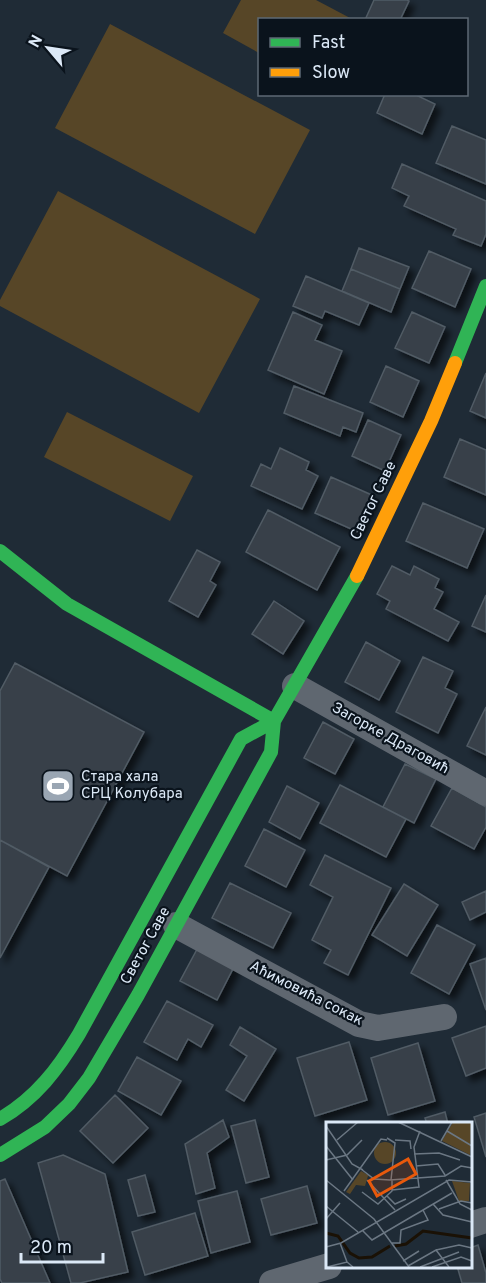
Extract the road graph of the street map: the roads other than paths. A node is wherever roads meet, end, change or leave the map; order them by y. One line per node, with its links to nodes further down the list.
1 (486, 286): 3 (street, Светог Саве)
2 (0, 551): 4 (street)
3 (295, 686): 4 (street, Светог Саве); 5 (street, Загорке Драговић)
4 (274, 721): 6 (street, Светог Саве); 8 (street, Светог Саве)
5 (486, 793)
6 (176, 925): 7 (street, Аћимовића сокак); 9 (street, Светог Саве)
7 (444, 1017)
8 (0, 1119)
9 (0, 1155)
10 (486, 1220): 11 (street)
11 (471, 1225)
12 (326, 1267): 13 (street)
13 (272, 1283)

